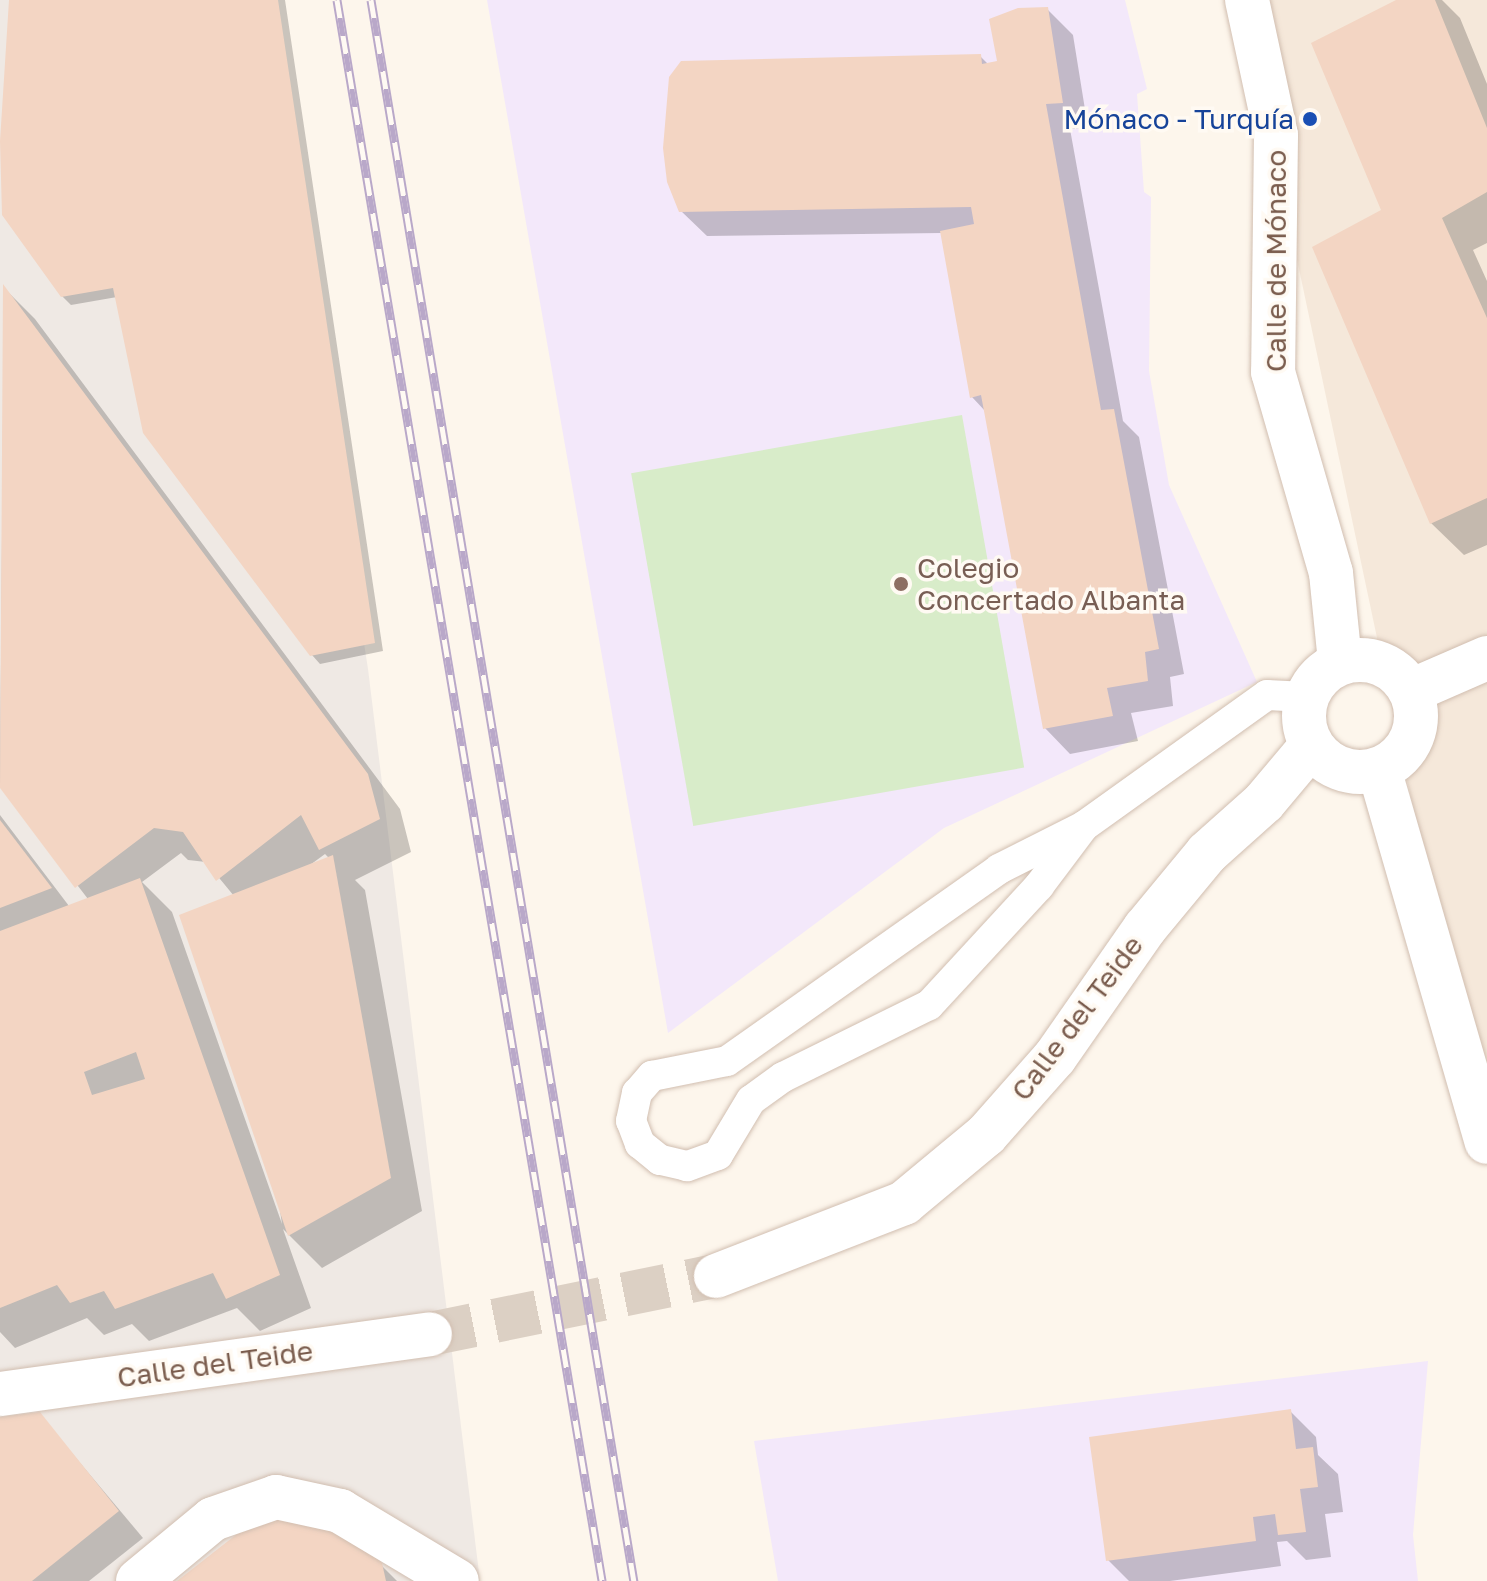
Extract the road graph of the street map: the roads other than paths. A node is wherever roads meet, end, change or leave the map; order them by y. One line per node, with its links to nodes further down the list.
1 (1247, 0): 3 (street, Calle de Mónaco)
2 (1487, 658): 4 (street)
3 (1340, 662): 4 (street); 5 (street)
4 (1411, 691): 7 (street)
5 (1306, 697): 6 (street); 8 (lane)
6 (1311, 746): 7 (street); 10 (street, Calle del Teide)
7 (1379, 769): 9 (street)
8 (1084, 826): 8 (lane)
9 (1487, 1142)
10 (716, 1276)
11 (430, 1334): 12 (street, Calle del Teide)
12 (0, 1394)
13 (138, 1581): 14 (street)
14 (457, 1581)

